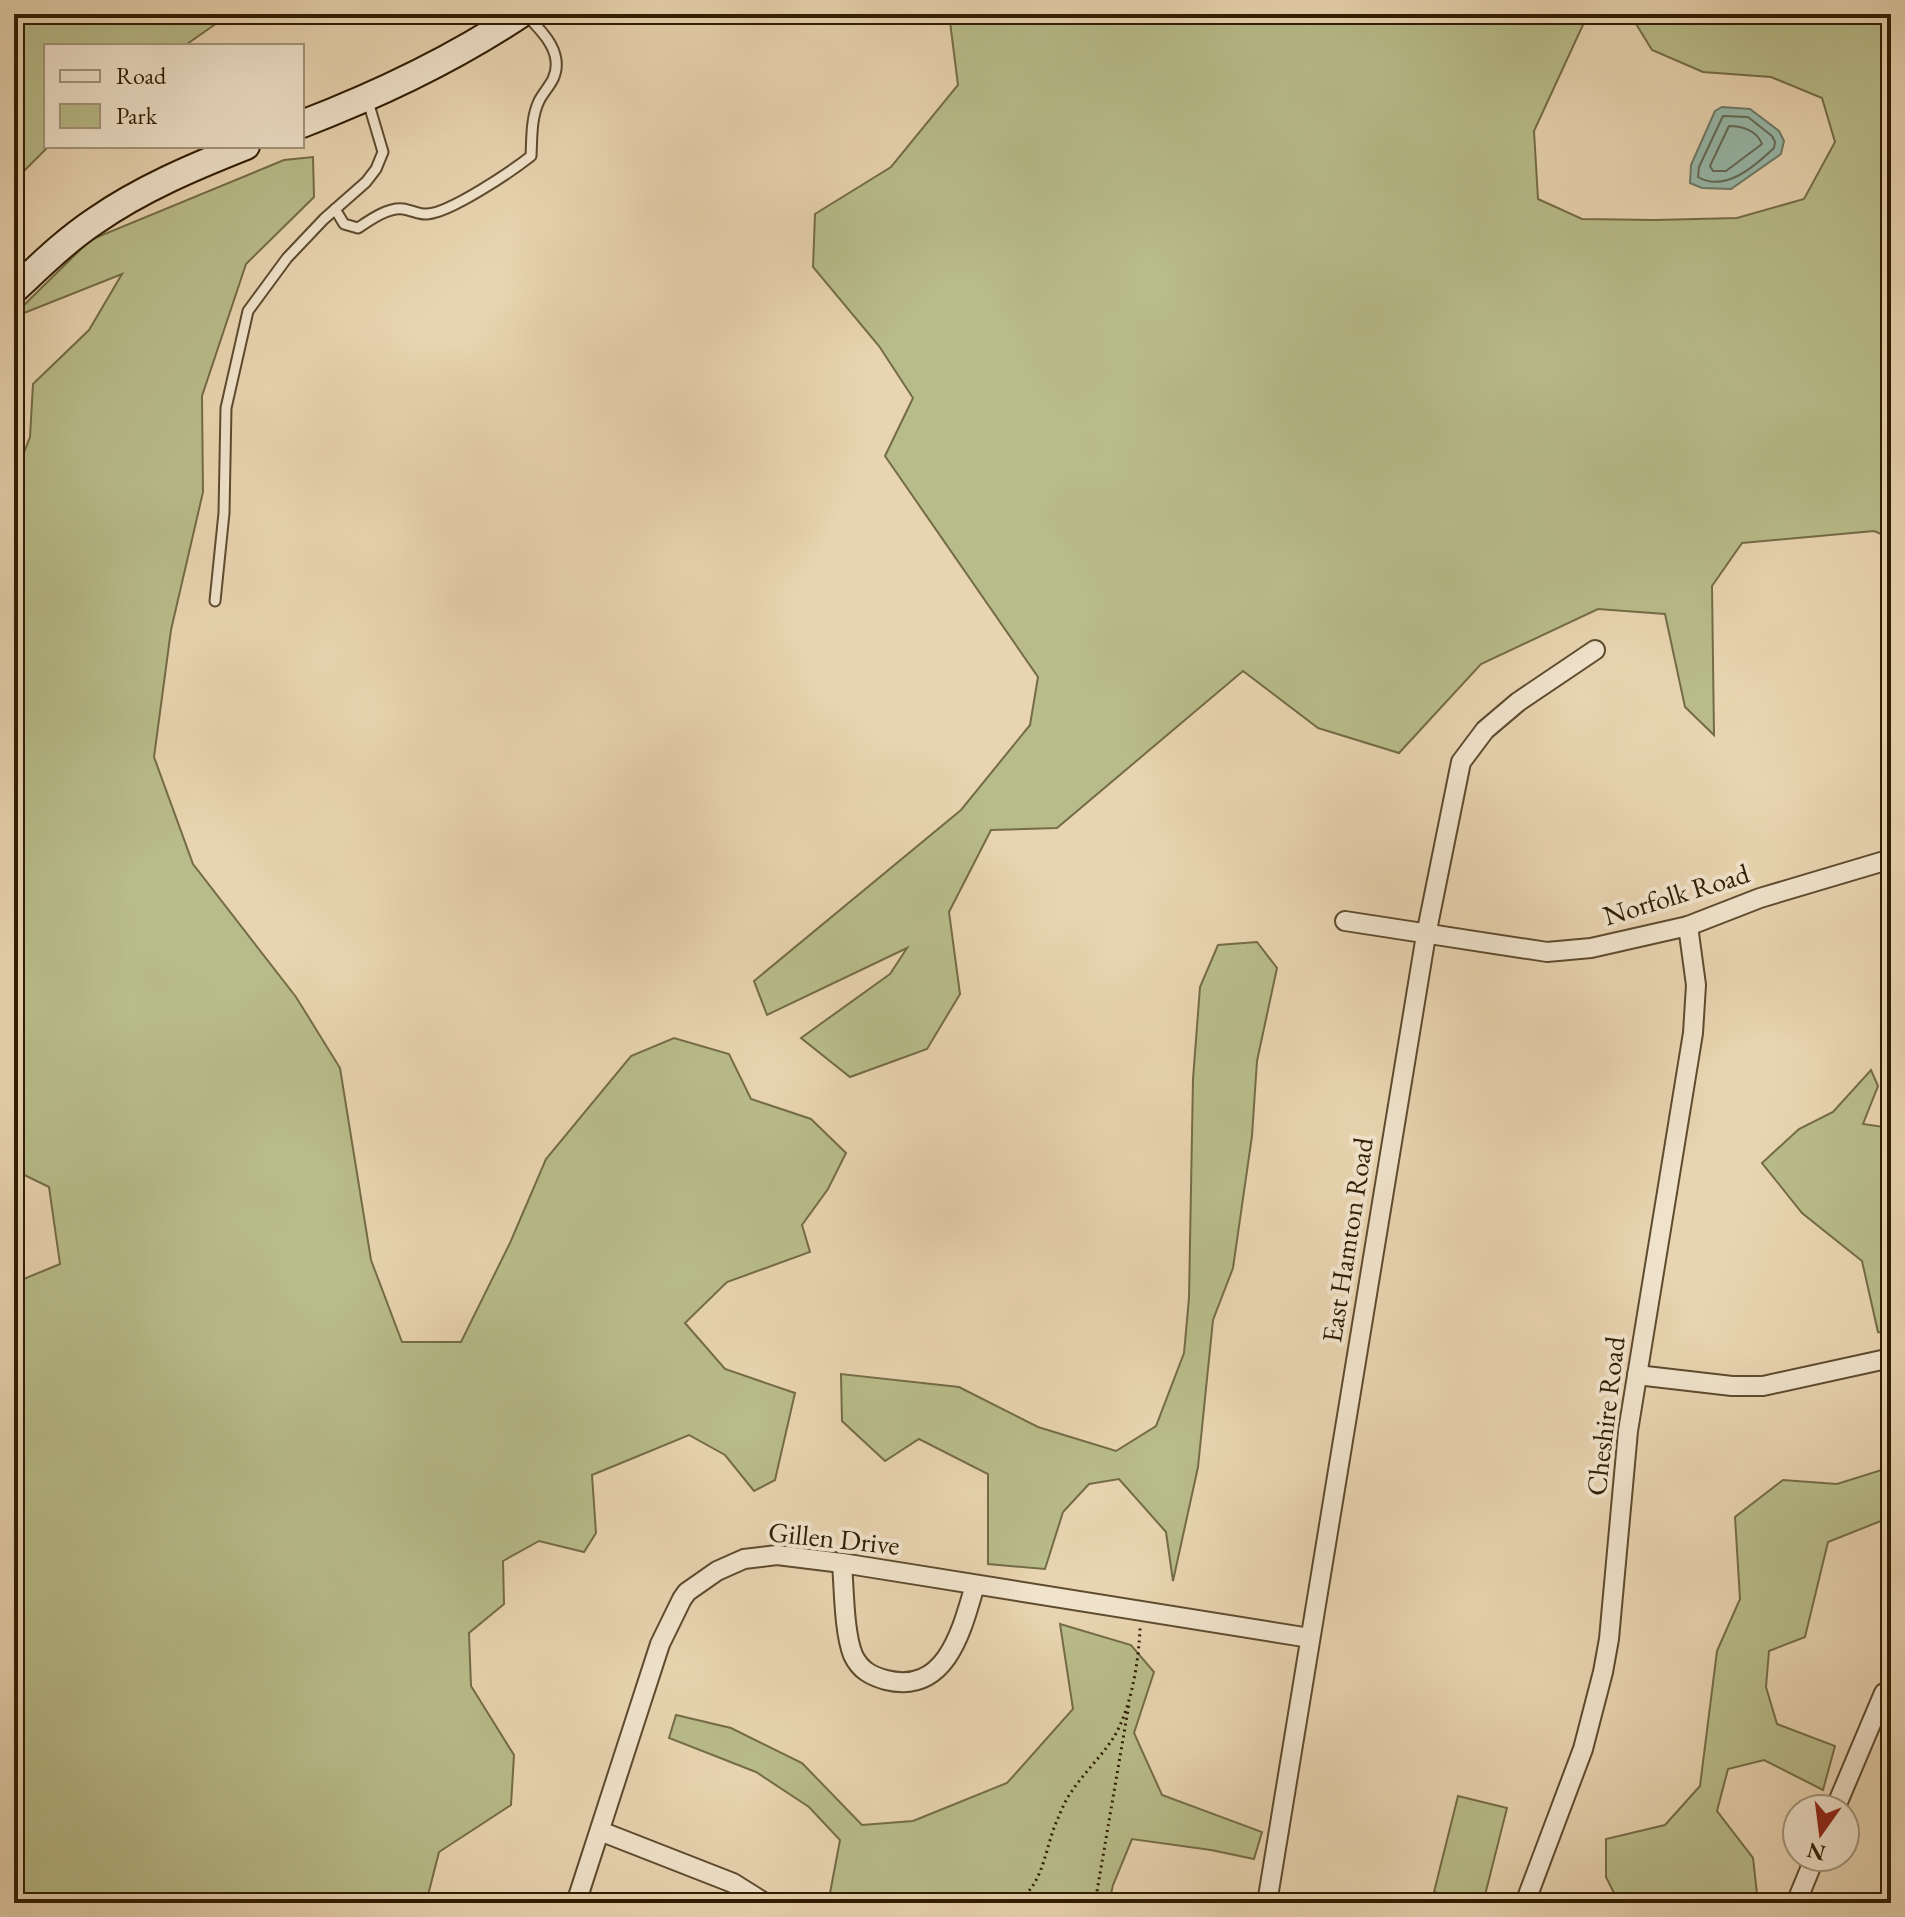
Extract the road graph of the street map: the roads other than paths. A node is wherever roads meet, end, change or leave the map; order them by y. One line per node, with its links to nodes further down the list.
1 (523, 14): 2 (street); 5 (lane)
2 (367, 98): 3 (street); 5 (lane)
3 (304, 123)
4 (241, 148): 6 (street)
5 (335, 209): 7 (lane)
6 (14, 290)
7 (215, 601)
8 (1595, 650): 12 (street, East Hamton Road)
9 (1891, 859): 11 (street, Norfolk Road)
10 (1345, 921): 12 (street, Norfolk Road)
11 (1688, 926): 12 (street, Norfolk Road); 14 (street, Cheshire Road)
12 (1426, 935): 17 (street, East Hamton Road)
13 (1891, 1358): 14 (street)
14 (1637, 1375): 25 (street, Cheshire Road)
15 (842, 1563): 16 (street, Gillen Drive); 16 (street); 20 (street, Gillen Drive)
16 (975, 1585): 17 (street, Gillen Drive)
17 (1310, 1638): 24 (street, East Hamton Road)
18 (1884, 1693): 19 (street)
19 (1842, 1793)
20 (600, 1831): 22 (street, Gillen Drive); 23 (street)
21 (1808, 1873): 26 (street)
22 (576, 1903)
23 (765, 1903)
24 (1267, 1903)
25 (1525, 1903)
26 (1796, 1903)

